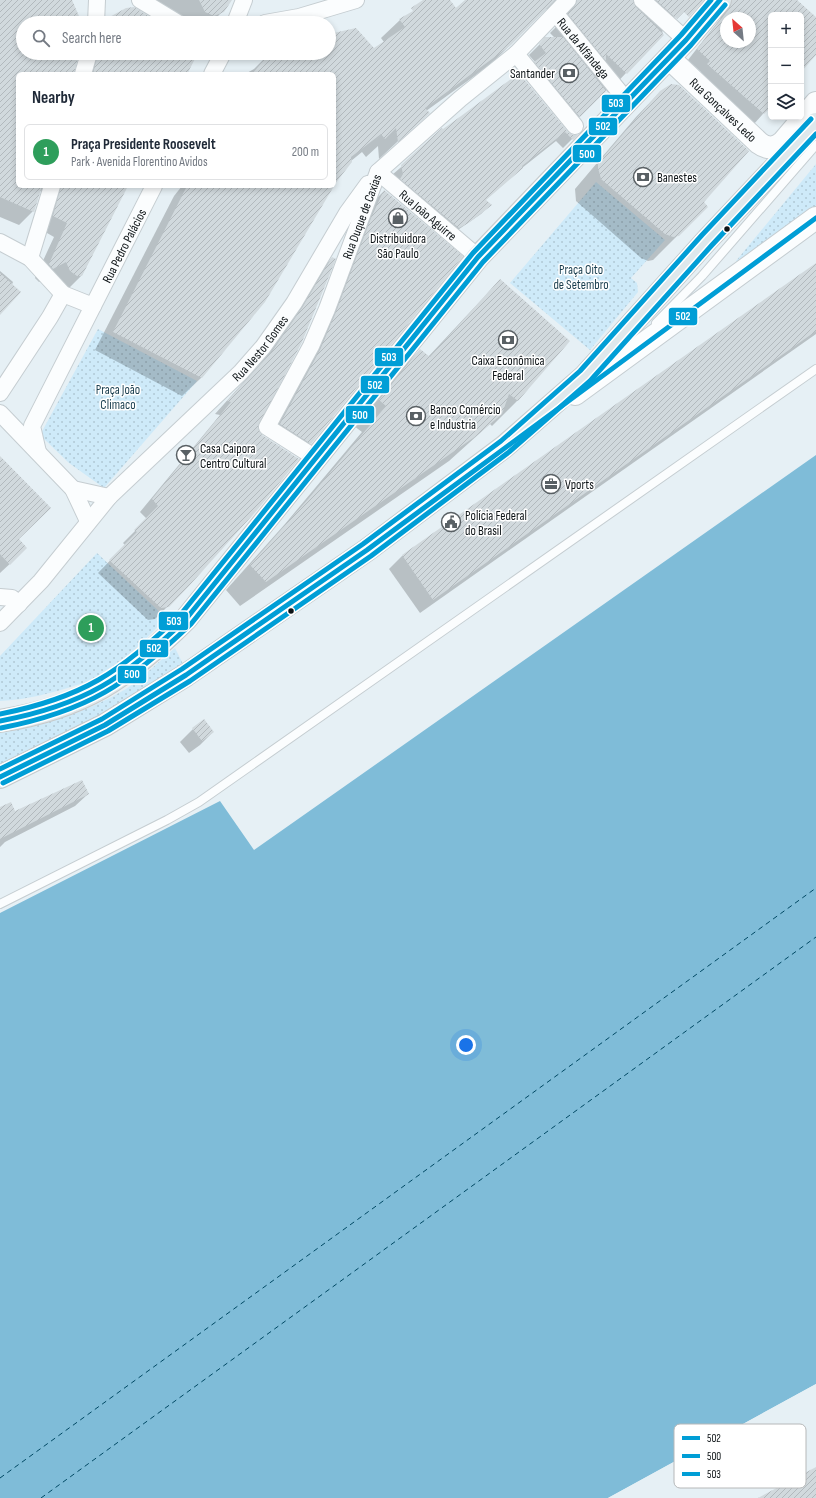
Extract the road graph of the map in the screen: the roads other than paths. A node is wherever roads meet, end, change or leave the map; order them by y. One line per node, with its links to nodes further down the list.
1 (98, 0): 9 (street)
2 (140, 0): 10 (street)
3 (244, 0): 11 (street)
4 (356, 0): 12 (street)
5 (568, 0): 8 (street, Rua Duque de Caxias)
6 (642, 0): 13 (street)
7 (720, 0): 13 (main road)
8 (556, 14): 14 (street, Rua Duque de Caxias); 20 (street, Rua da Alfândega)
9 (97, 16)
10 (166, 16)
11 (238, 16)
12 (302, 16)
13 (686, 40): 15 (main road)
14 (516, 54): 23 (street); 25 (street, Rua Duque de Caxias)
15 (669, 58): 20 (main road); 21 (main road, Rua Gonçalves Ledo)
16 (87, 60): 18 (street)
17 (219, 60): 19 (street)
18 (84, 72)
19 (213, 72)
20 (627, 101): 30 (main road)
21 (816, 103)
22 (816, 124): 40 (main road)
23 (575, 126)
24 (816, 146): 34 (lane)
25 (378, 172): 30 (street, Rua João Aguirre); 42 (street, Rua Duque de Caxias); 44 (street, Rua Nestor Gomes)
26 (51, 188): 31 (street)
27 (153, 188): 33 (street, Rua Pedro Palácios)
28 (816, 218): 34 (main road)
29 (0, 242): 31 (street)
30 (478, 256): 42 (main road)
31 (30, 258): 32 (street)
32 (63, 294): 33 (street); 36 (street)
33 (93, 306): 38 (street)
34 (613, 366): 40 (main road)
35 (816, 369): 51 (lane)
36 (0, 393)
37 (0, 413): 39 (street)
38 (32, 426): 39 (street); 41 (street)
39 (16, 431): 41 (street)
40 (505, 446): 50 (main road)
41 (38, 452): 43 (street)
42 (314, 457): 49 (main road)
43 (73, 489): 44 (street); 45 (street)
44 (109, 497): 45 (street, Rua Nestor Gomes)
45 (88, 521): 47 (street, Rua Nestor Gomes)
46 (0, 597): 47 (street)
47 (19, 604): 48 (street, Rua Nestor Gomes)
48 (0, 623)
49 (0, 721)
50 (0, 777)
51 (0, 904)

